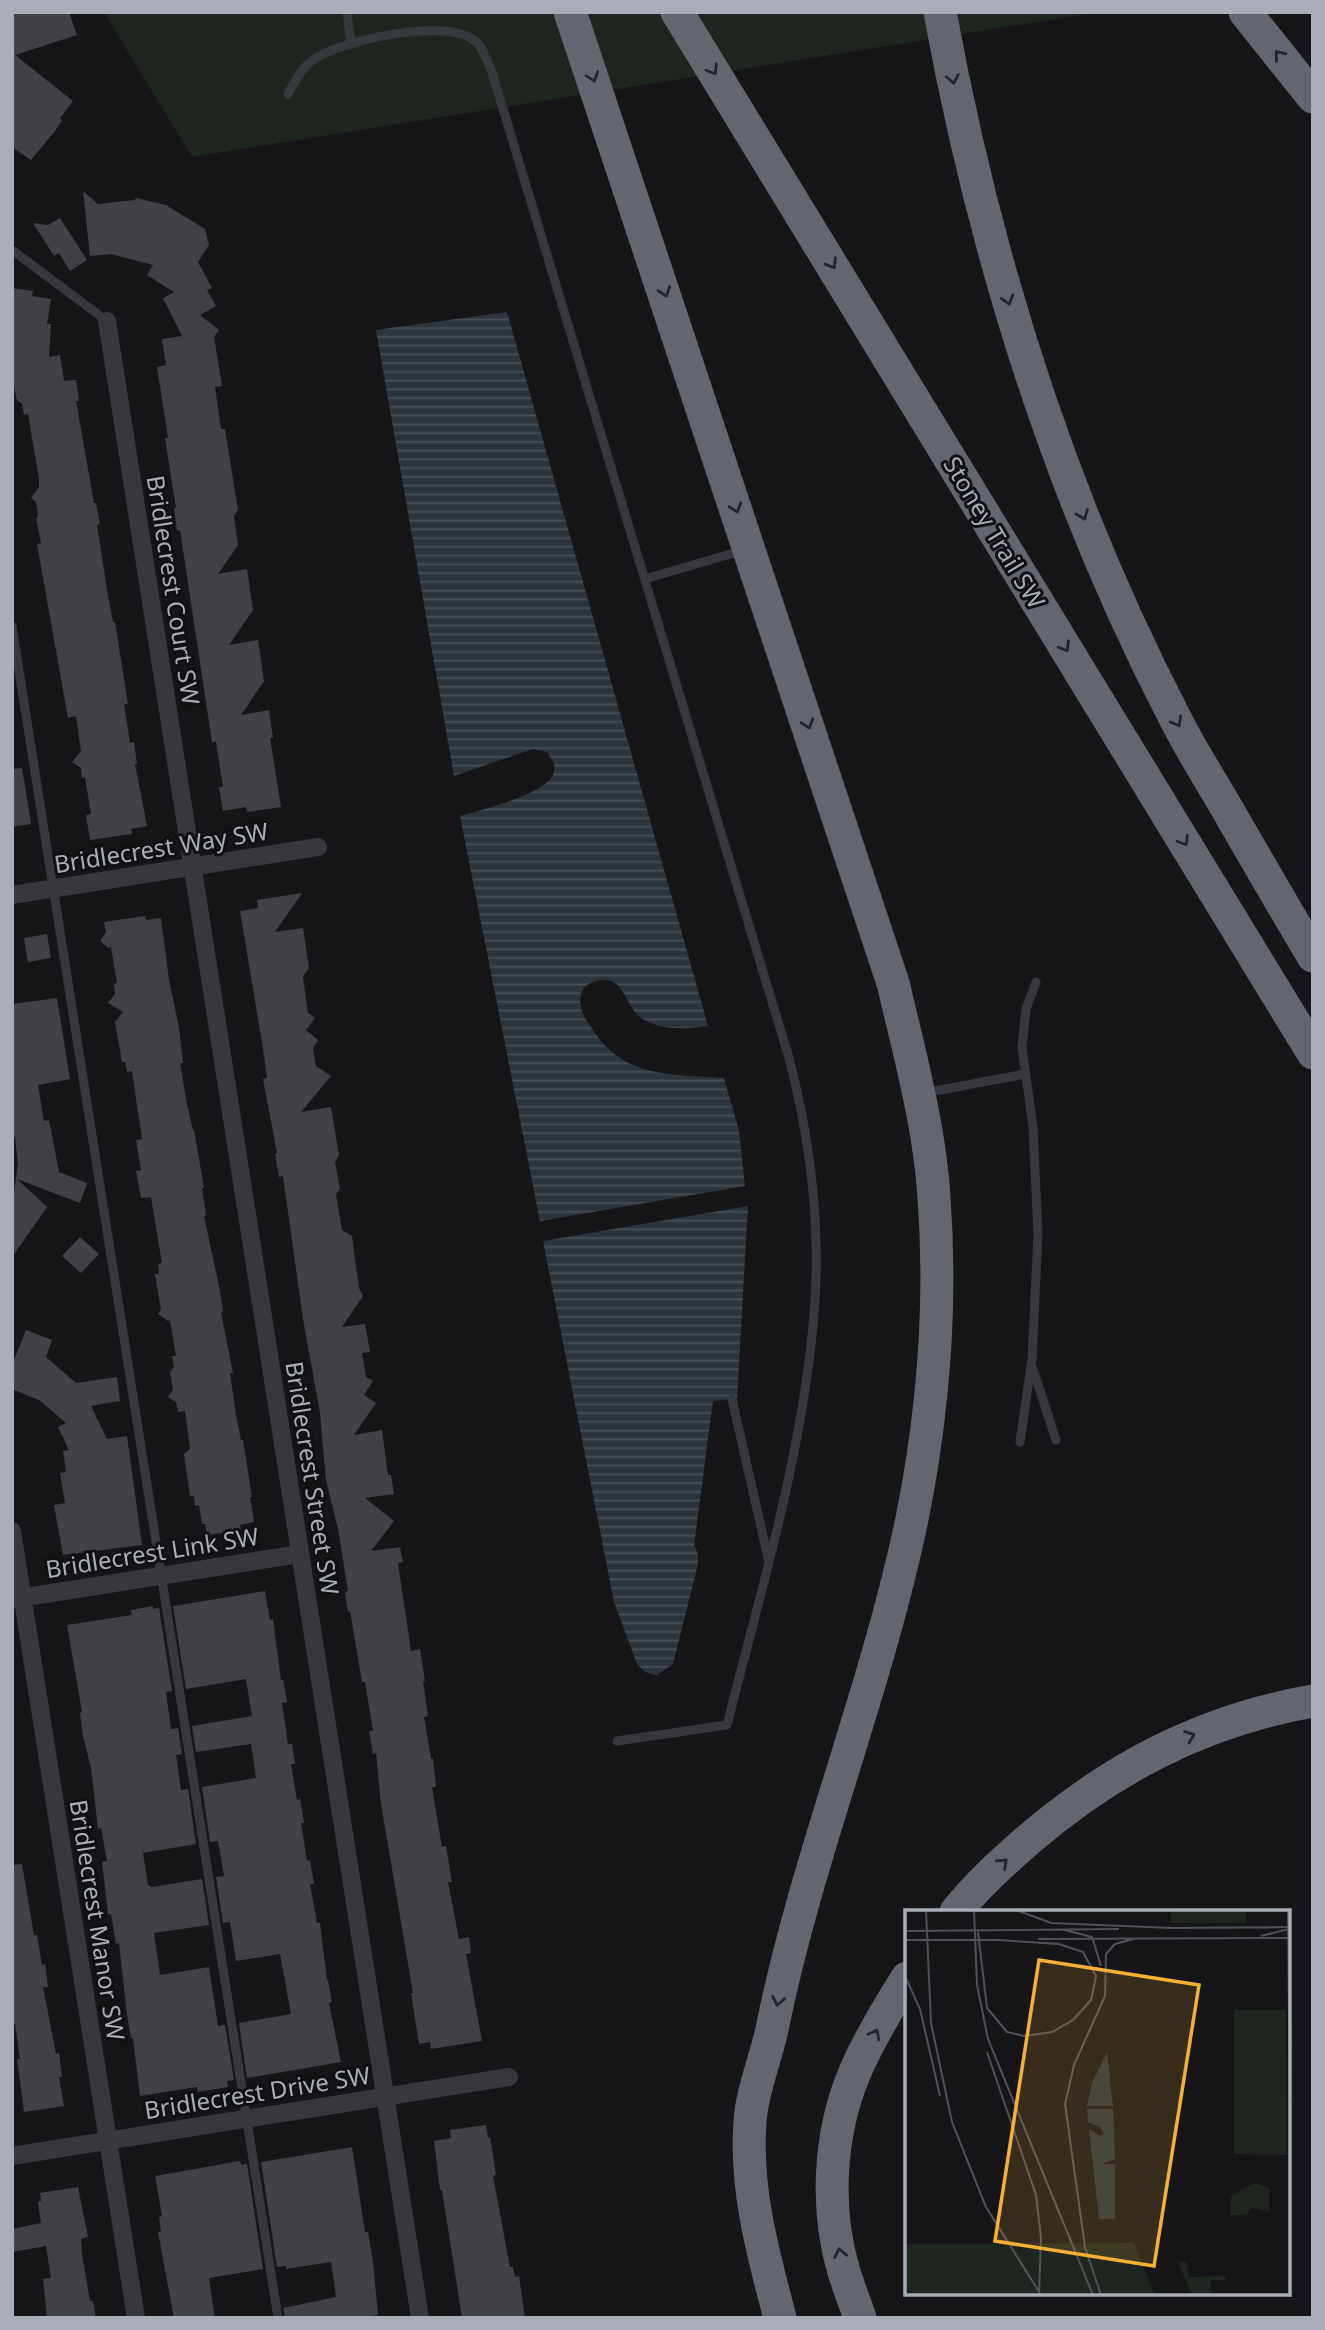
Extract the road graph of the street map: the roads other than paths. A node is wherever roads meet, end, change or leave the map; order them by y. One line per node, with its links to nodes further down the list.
1 (347, 12): 6 (lane)
2 (570, 12): 11 (highway, one-way to 11)
3 (677, 12): 20 (highway, Stoney Trail SW, one-way to 20)
4 (940, 12): 18 (highway, one-way to 18)
5 (1245, 12): 8 (highway, one-way to 5)
6 (351, 44): 7 (lane); 12 (lane)
7 (288, 94)
8 (1313, 97)
9 (12, 250): 10 (lane)
10 (107, 321): 15 (street, Bridlecrest Court SW)
11 (750, 549): 12 (lane); 22 (highway, one-way to 22)
12 (645, 579): 29 (lane)
13 (12, 626): 16 (lane)
14 (318, 847): 15 (street, Bridlecrest Way SW)
15 (192, 867): 16 (street, Bridlecrest Way SW); 28 (street, Bridlecrest Street SW)
16 (54, 889): 17 (street, Bridlecrest Way SW); 30 (lane)
17 (12, 895)
18 (1313, 956)
19 (1036, 982): 21 (lane)
20 (1313, 1053)
21 (1025, 1074): 22 (lane); 23 (lane)
22 (919, 1094): 36 (highway, one-way to 36)
23 (1031, 1364): 25 (lane); 26 (lane)
24 (732, 1399): 29 (lane)
25 (1056, 1440)
26 (1020, 1442)
27 (12, 1531): 31 (street, Bridlecrest Manor SW)
28 (300, 1554): 30 (street, Bridlecrest Link SW); 38 (street, Bridlecrest Street SW)
29 (768, 1560): 33 (lane)
30 (162, 1576): 31 (street, Bridlecrest Link SW); 39 (lane)
31 (18, 1598): 40 (street, Bridlecrest Manor SW)
32 (1313, 1701): 34 (highway, one-way to 32)
33 (617, 1741)
34 (958, 1910)
35 (905, 1981): 47 (highway, one-way to 35)
36 (769, 2043): 45 (highway); 46 (highway)
37 (509, 2077): 38 (street, Bridlecrest Drive SW)
38 (386, 2096): 39 (street, Bridlecrest Drive SW); 44 (street, Bridlecrest Street SW)
39 (247, 2118): 40 (street, Bridlecrest Drive SW); 43 (lane)
40 (108, 2140): 41 (street, Bridlecrest Drive SW); 42 (street, Bridlecrest Manor SW)
41 (12, 2156)
42 (136, 2318)
43 (278, 2318)
44 (420, 2318)
45 (780, 2318)
46 (802, 2318)
47 (860, 2318)

